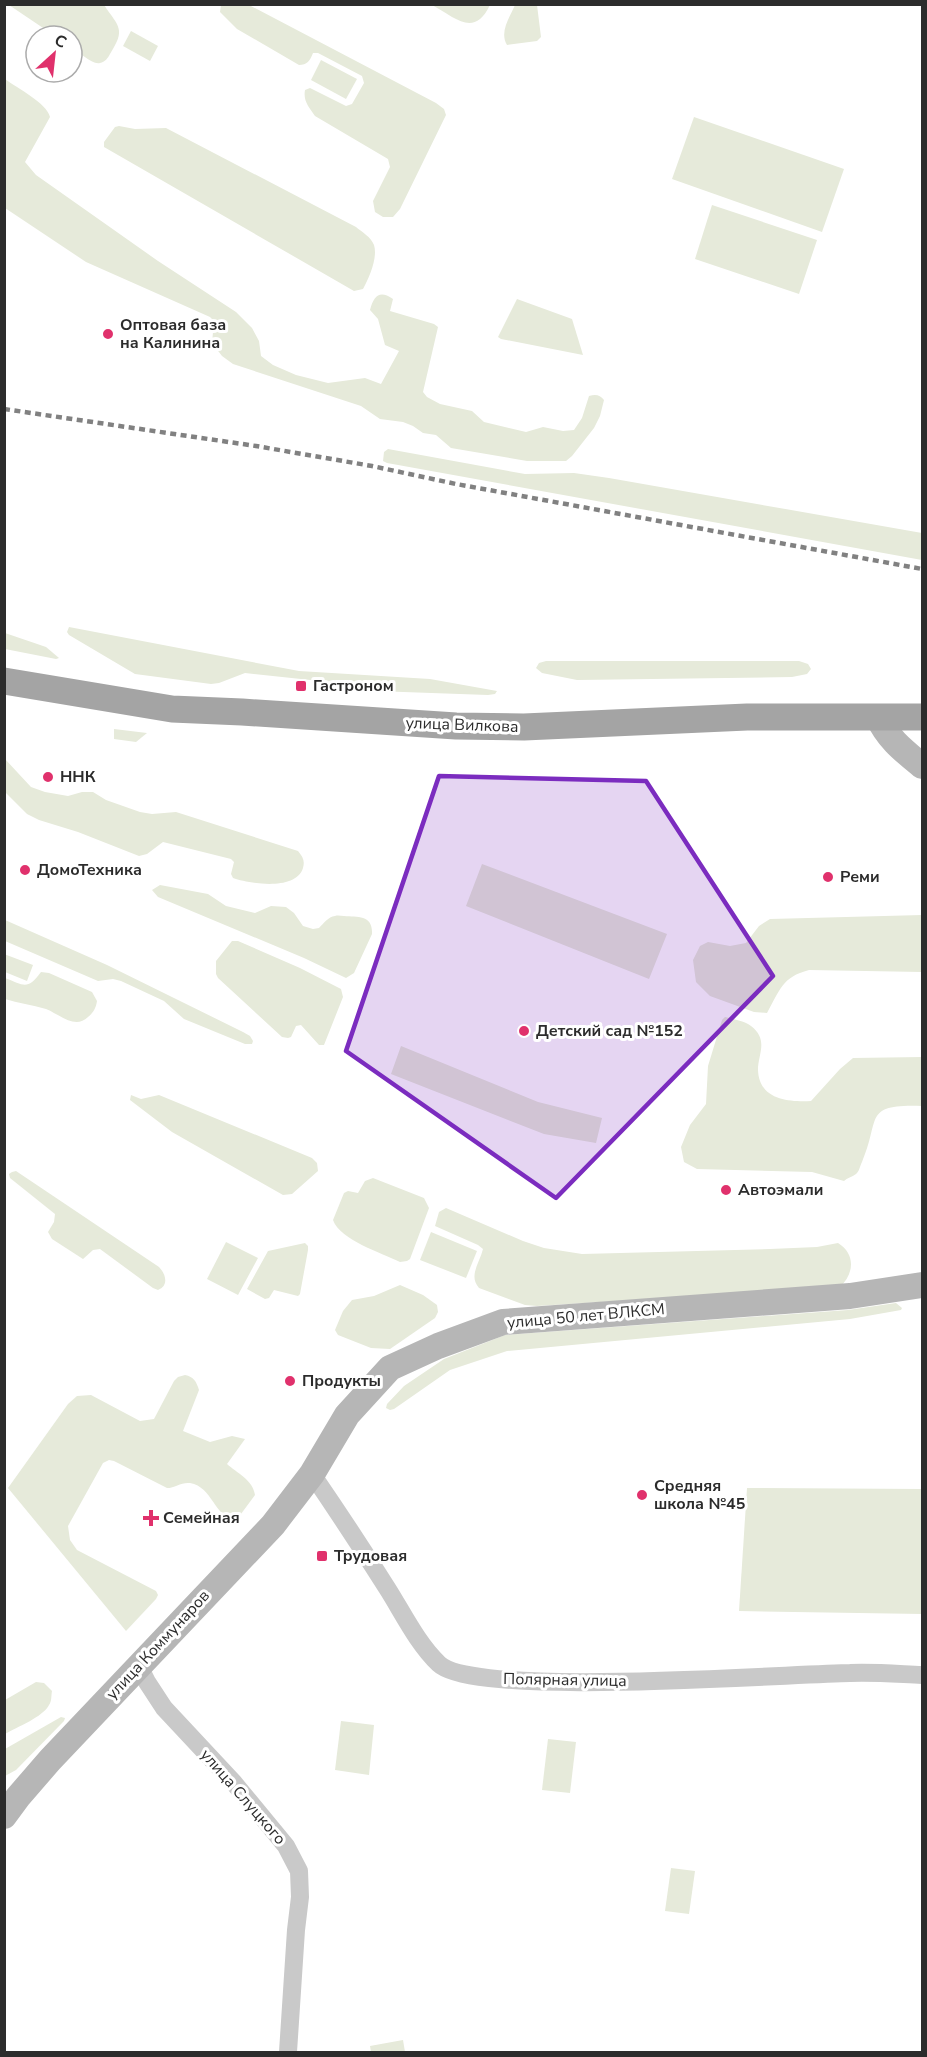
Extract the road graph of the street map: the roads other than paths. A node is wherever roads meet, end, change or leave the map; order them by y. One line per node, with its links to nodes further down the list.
1 (4, 681): 2 (main road, улица Вилкова)
2 (878, 717): 3 (main road, улица Вилкова); 4 (main road)
3 (922, 717)
4 (922, 766)
5 (922, 1285): 6 (main road, улица 50 лет ВЛКСМ)
6 (312, 1474): 7 (main road, улица Коммунаров); 8 (street, Полярная улица)
7 (139, 1666): 9 (main road, улица Коммунаров); 10 (street, улица Слуцкого)
8 (922, 1675)
9 (4, 1816)
10 (288, 2052)

